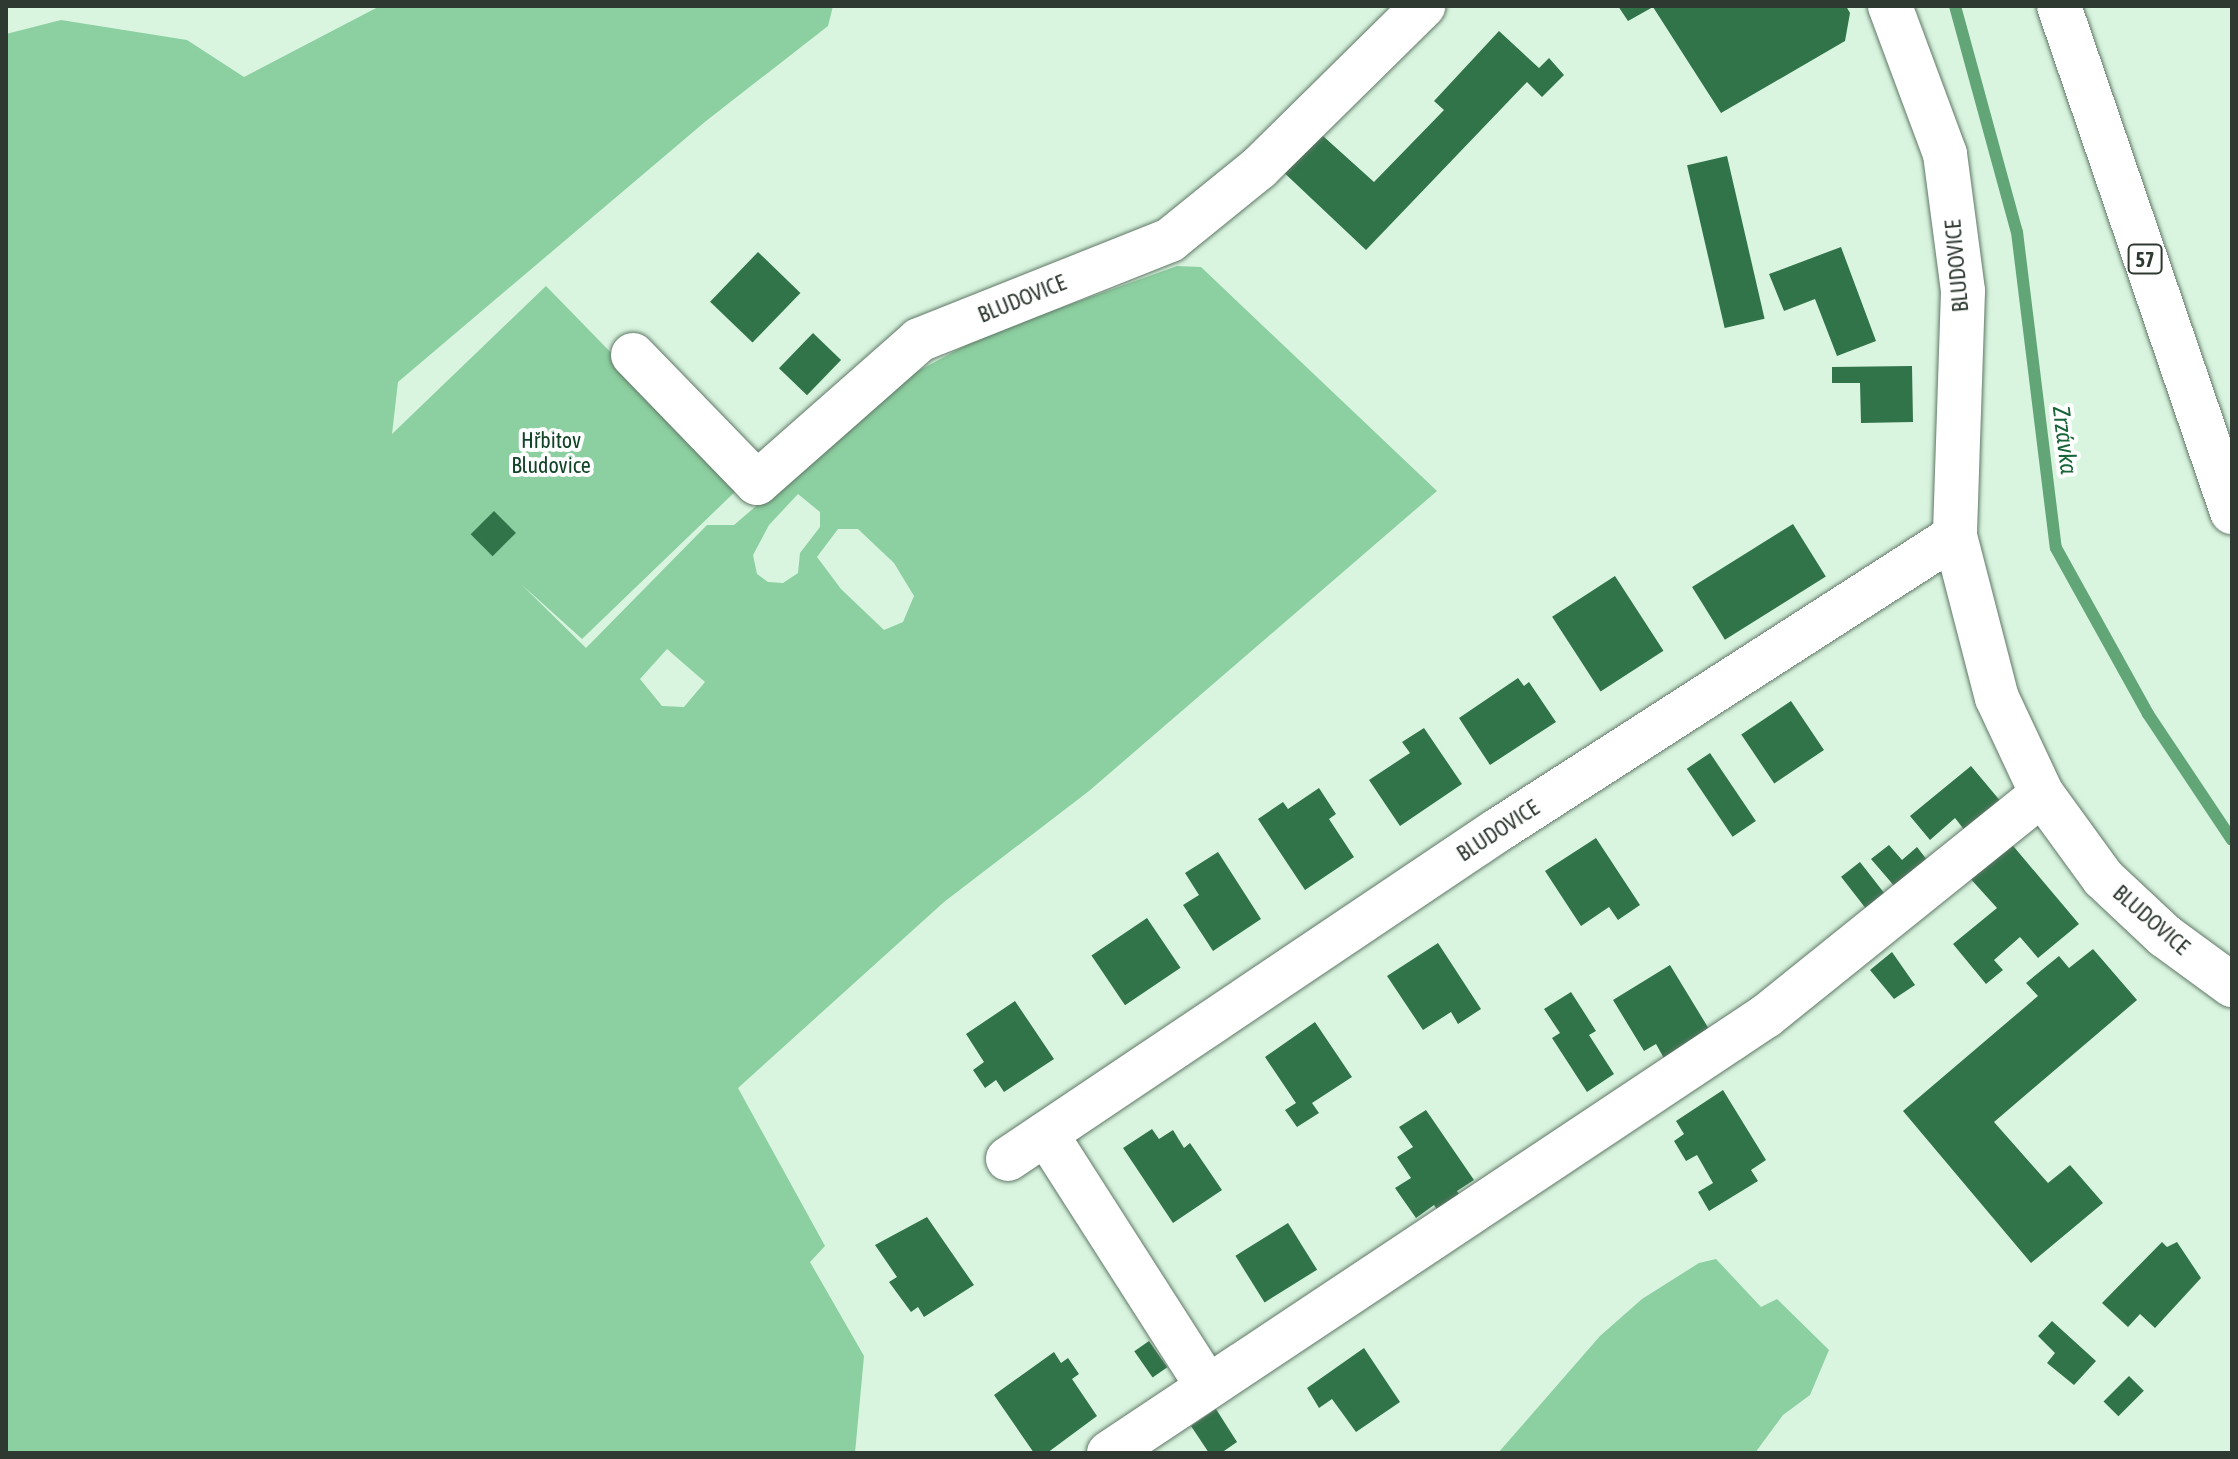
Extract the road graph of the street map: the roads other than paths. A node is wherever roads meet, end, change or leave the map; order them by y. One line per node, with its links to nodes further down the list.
1 (1423, 6): 4 (street, BLUDOVICE)
2 (1890, 6): 6 (street, BLUDOVICE)
3 (2059, 6): 5 (street, 57)
4 (633, 355)
5 (2232, 512)
6 (1955, 536): 7 (street, BLUDOVICE); 9 (street, BLUDOVICE)
7 (2042, 794): 8 (street, BLUDOVICE); 11 (street)
8 (2232, 985)
9 (1046, 1134): 10 (street, BLUDOVICE); 11 (street)
10 (1008, 1159)
11 (1208, 1387): 12 (street)
12 (1109, 1453)

